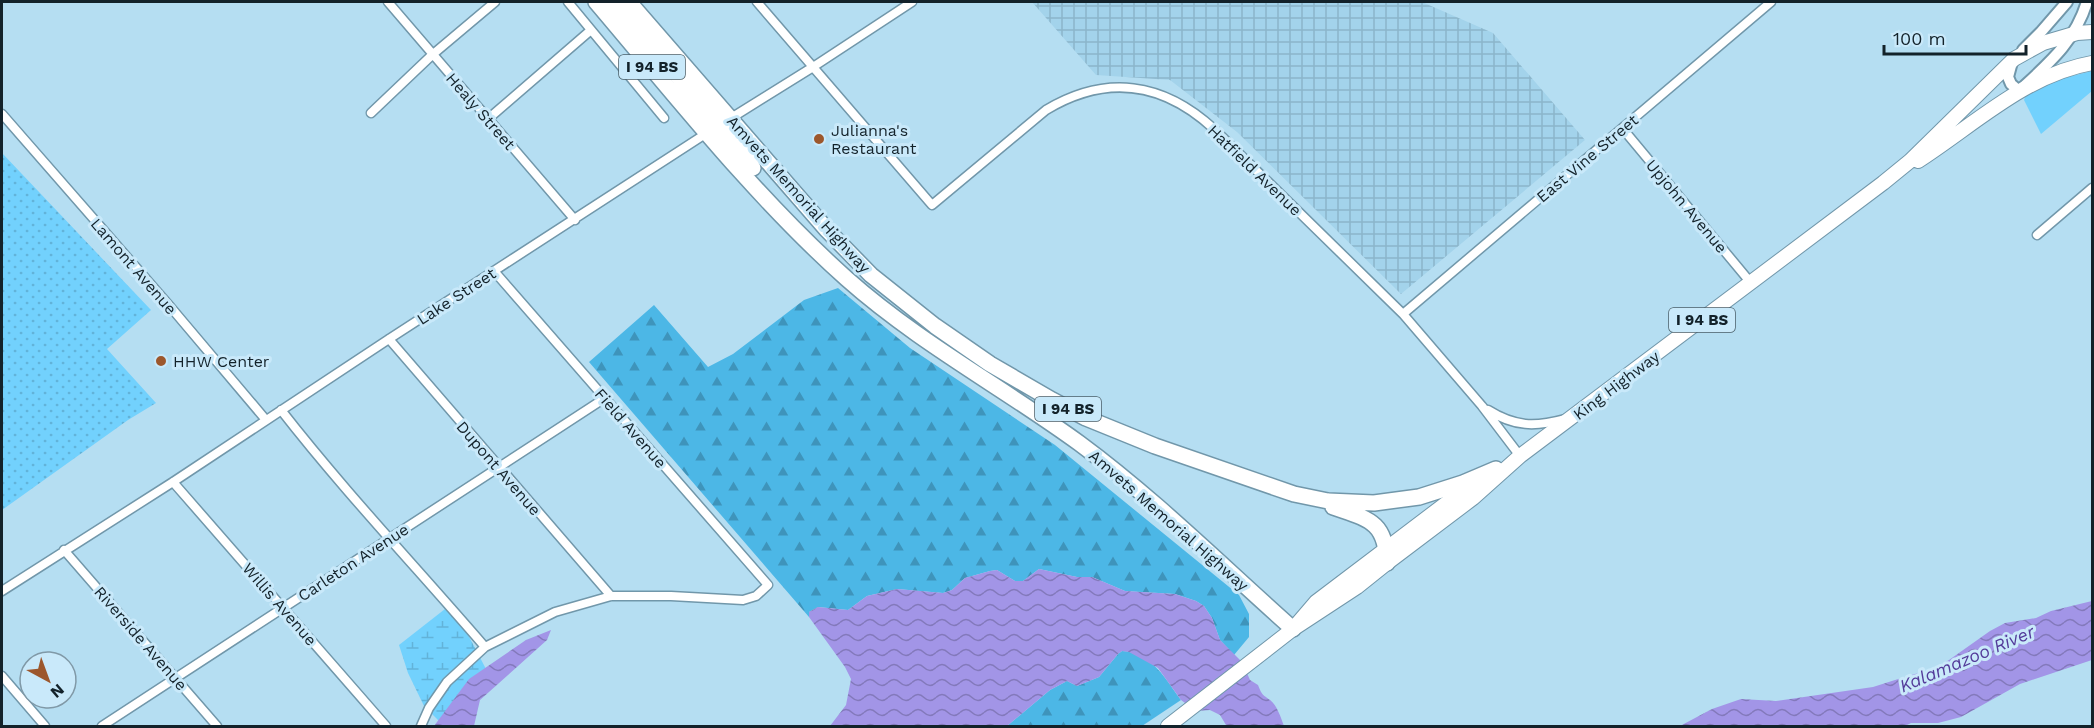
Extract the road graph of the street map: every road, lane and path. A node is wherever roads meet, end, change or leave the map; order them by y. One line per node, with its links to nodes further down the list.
1 (388, 2): 15 (street, Healy Street)
2 (495, 2): 15 (street)
3 (568, 2): 12 (street)
4 (596, 2): 24 (highway, Amvets Memorial Highway / I 94 BS)
5 (612, 2): 24 (highway)
6 (629, 2): 24 (highway, Amvets Memorial Highway / I 94 BS)
7 (757, 2): 18 (street)
8 (912, 2): 18 (street, Lake Street)
9 (1771, 2): 25 (street, East Vine Street)
10 (2067, 2): 16 (street)
11 (2086, 2): 14 (street)
12 (591, 30): 22 (street); 23 (street)
13 (2092, 32): 14 (main road, King Highway / I 94 BS)
14 (2074, 34): 16 (main road, King Highway / I 94 BS); 19 (street)
15 (432, 55): 20 (street); 23 (street, Healy Street)
16 (2014, 59): 19 (street); 26 (main road, King Highway / I 94 BS)
17 (2092, 63): 19 (main road, King Highway / I 94 BS)
18 (813, 68): 24 (street, Lake Street); 32 (street, Hatfield Avenue)
19 (2019, 91): 26 (main road, King Highway / I 94 BS)
20 (370, 113)
21 (2, 114): 38 (street, Lamont Avenue)
22 (664, 118)
23 (488, 119): 28 (street, Healy Street)
24 (719, 126): 28 (street, Lake Street); 43 (highway, Amvets Memorial Highway / I 94 BS); 50 (highway, Amvets Memorial Highway / I 94 BS)
25 (1623, 129): 31 (street, Upjohn Avenue); 32 (street, East Vine Street)
26 (1883, 183): 31 (main road, King Highway / I 94 BS)
27 (2092, 188): 29 (street)
28 (574, 220): 30 (street, Lake Street)
29 (2037, 235)
30 (494, 272): 33 (street, Lake Street); 34 (street, Field Avenue)
31 (1752, 283): 37 (main road, King Highway / I 94 BS)
32 (1403, 314): 35 (street, Hatfield Avenue)
33 (389, 339): 36 (street, Lake Street); 40 (street, Dupont Avenue)
34 (605, 398): 40 (street, Carleton Avenue); 48 (street, Field Avenue)
35 (1482, 406): 37 (street); 39 (street, Hatfield Avenue)
36 (280, 411): 38 (street, Lake Street); 44 (street)
37 (1574, 416): 39 (main road, King Highway / I 94 BS)
38 (266, 420): 42 (street, Lake Street)
39 (1520, 456): 41 (main road, King Highway / I 94 BS); 46 (main road, King Highway / I 94 BS)
40 (498, 468): 44 (street, Carleton Avenue); 48 (street, Dupont Avenue)
41 (1496, 469): 43 (highway, Amvets Memorial Highway / I 94 BS); 46 (main road, King Highway / I 94 BS)
42 (173, 482): 45 (street, Lake Street); 49 (street, Willis Avenue)
43 (1294, 494): 46 (highway, I 94 BS)
44 (390, 538): 49 (street, Carleton Avenue); 51 (street)
45 (64, 550): 47 (street, Lake Street); 53 (street, Riverside Avenue)
46 (1386, 555): 50 (main road, King Highway / I 94 BS)
47 (2, 591)
48 (611, 596): 51 (street)
49 (282, 607): 53 (street, Carleton Avenue); 57 (street, Willis Avenue)
50 (1293, 629): 59 (main road, King Highway)
51 (485, 647): 58 (street)
52 (2, 676): 54 (street)
53 (175, 679): 55 (street, Carleton Avenue); 56 (street, Riverside Avenue)
54 (45, 726)
55 (102, 726)
56 (217, 726)
57 (387, 726)
58 (421, 726)
59 (1168, 726)

